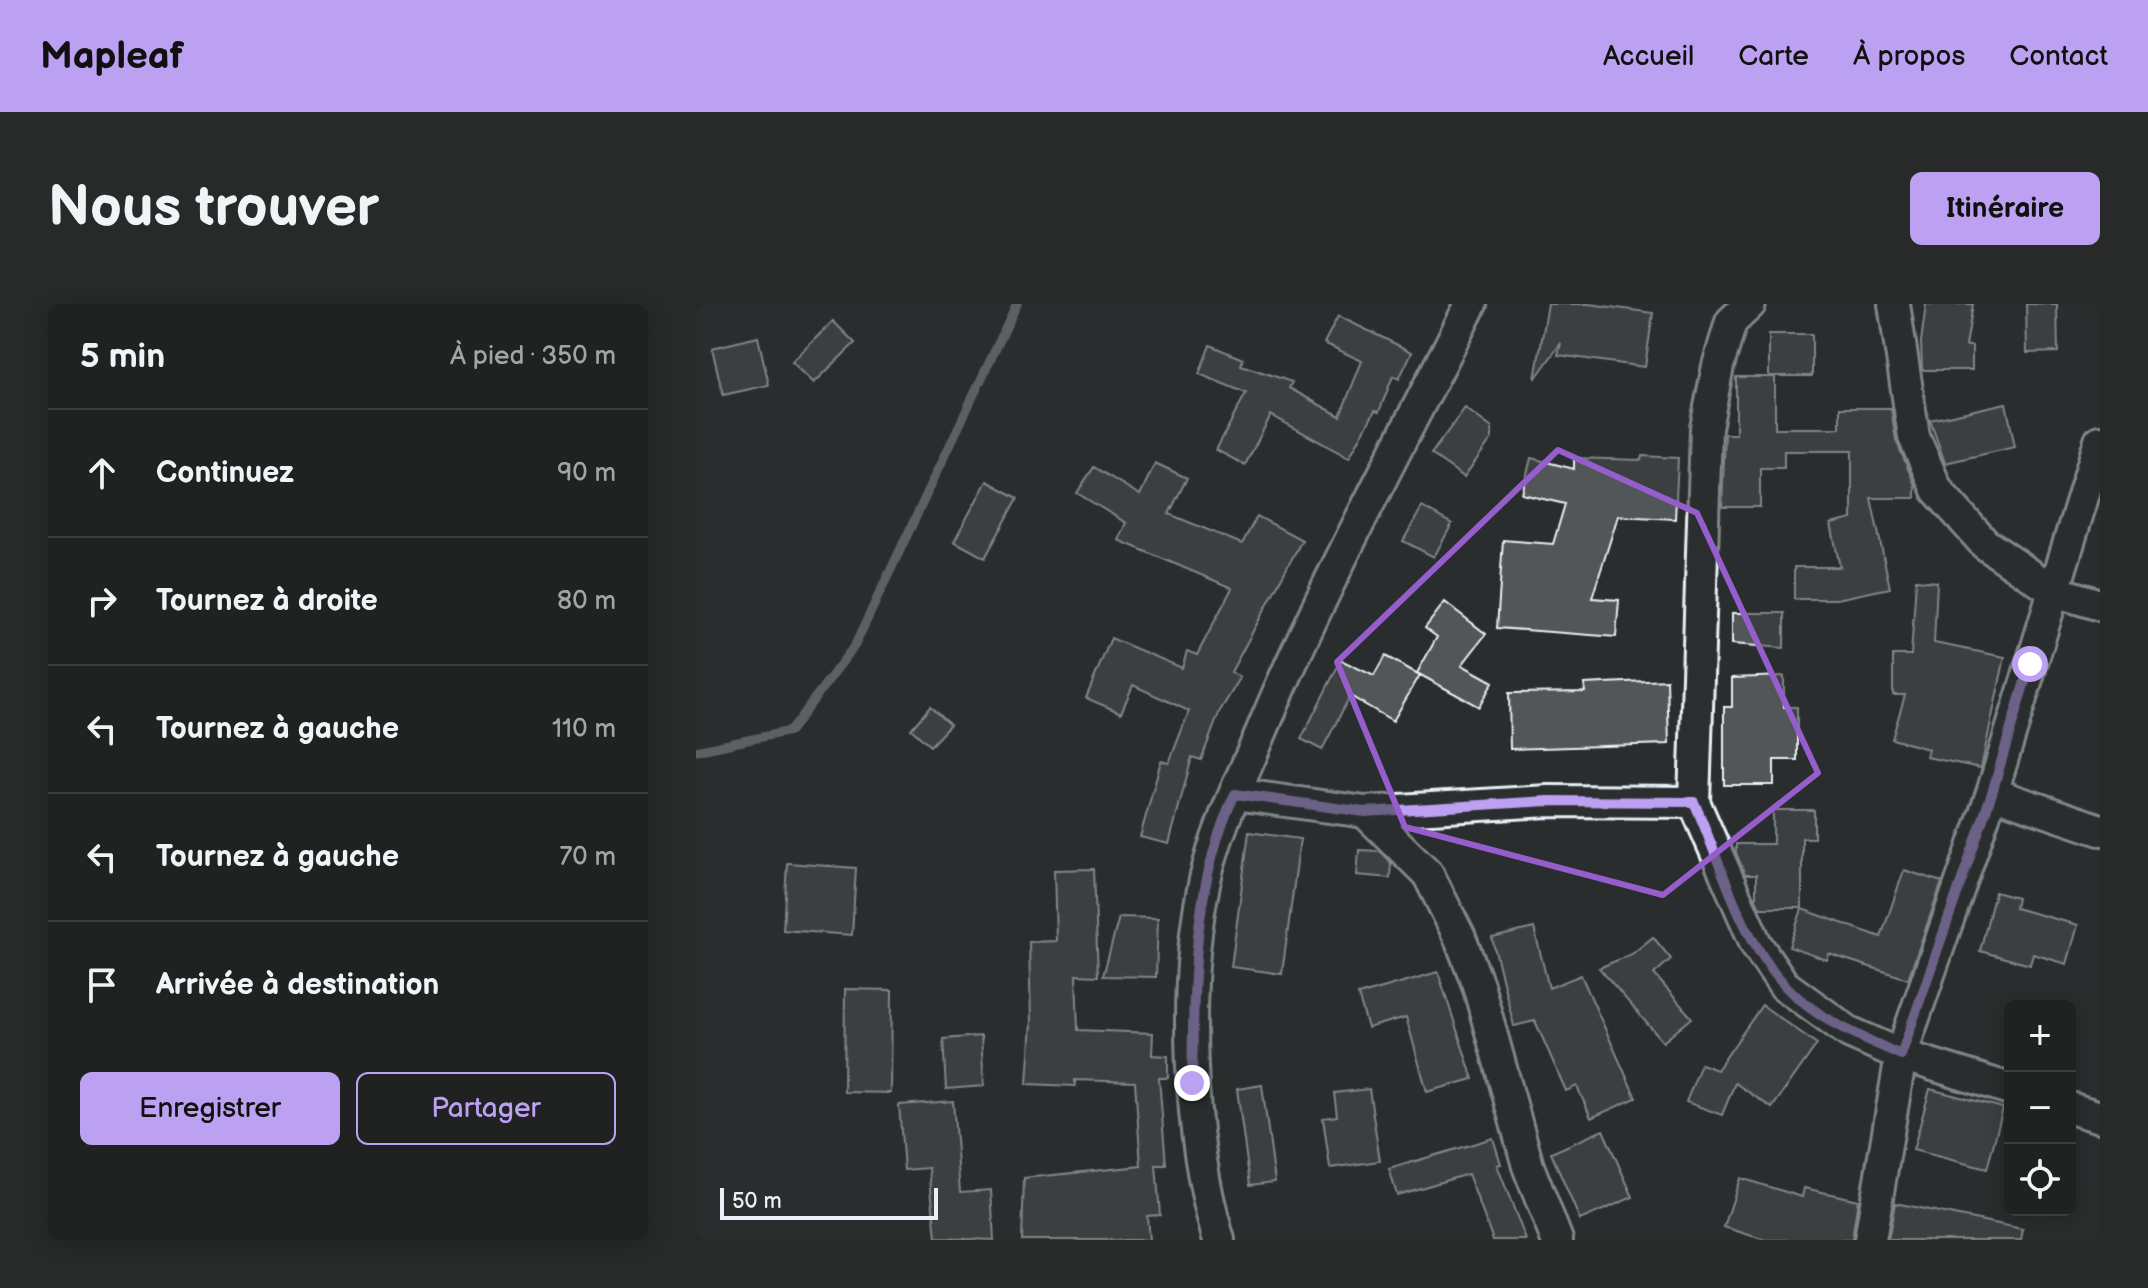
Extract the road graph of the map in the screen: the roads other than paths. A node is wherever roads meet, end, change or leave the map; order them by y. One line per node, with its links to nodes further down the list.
1 (1471, 304): 8 (street)
2 (1750, 304): 9 (street)
3 (1894, 304): 5 (street)
4 (2100, 441): 5 (street)
5 (2054, 591): 6 (street); 7 (street)
6 (2100, 605)
7 (1992, 793): 11 (street); 12 (street)
8 (1235, 794): 10 (street); 16 (street)
9 (1694, 802): 10 (street); 12 (street)
10 (1365, 812): 17 (street)
11 (2100, 830)
12 (1901, 1055): 13 (street); 18 (street)
13 (2004, 1087)
14 (2076, 1110): 15 (street)
15 (2100, 1117)
16 (1219, 1240)
17 (1557, 1240)
18 (1870, 1240)

